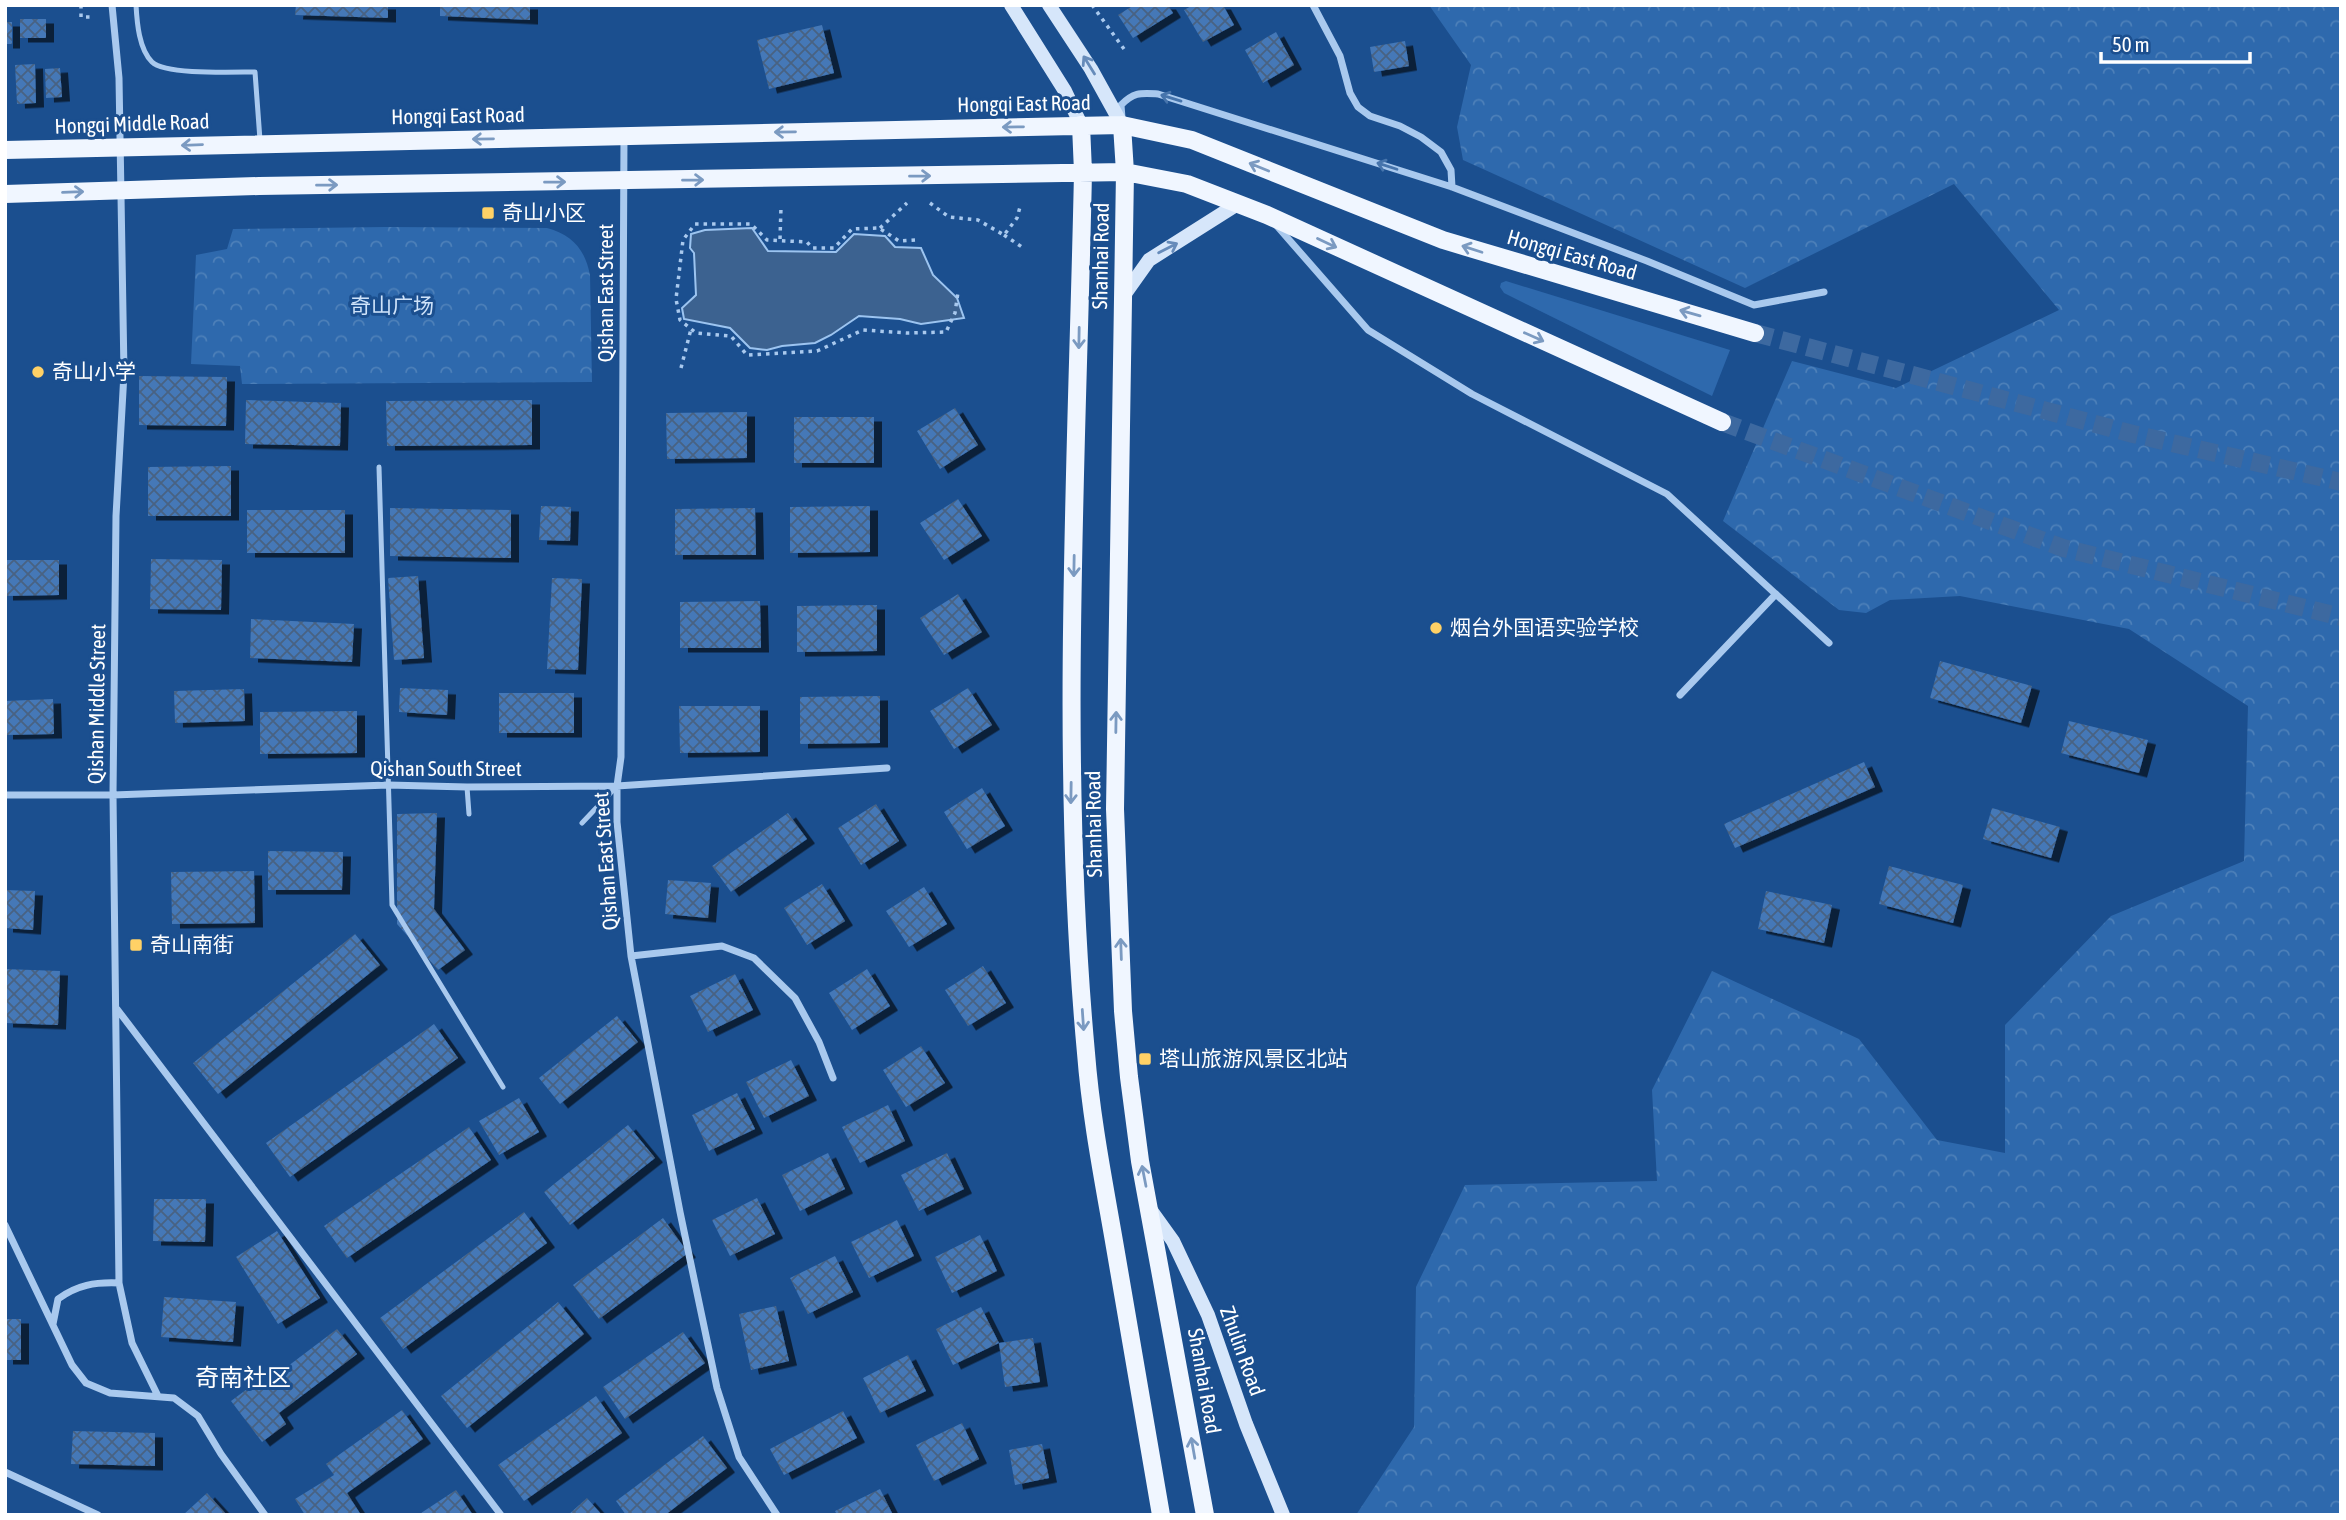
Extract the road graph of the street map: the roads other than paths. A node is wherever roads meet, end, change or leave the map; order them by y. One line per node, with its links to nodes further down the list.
1 (112, 5): 30 (street, Qishan Middle Street)
2 (136, 5): 9 (lane)
3 (1011, 5): 6 (main road)
4 (1049, 5): 7 (main road, one-way to 4)
5 (1313, 5): 14 (street)
6 (1081, 125): 7 (main road, Hongqi East Road); 8 (main road, Hongqi East Road, one-way to 8); 11 (main road, Shanhai Road)
7 (1122, 125): 12 (main road, Shanhai Road); 14 (street, one-way to 7); 20 (main road, Hongqi East Road, one-way to 7)
8 (624, 136): 9 (main road, Hongqi East Road, one-way to 9); 13 (street, Qishan East Street)
9 (260, 143): 10 (main road, Hongqi Middle Road, one-way to 10)
10 (5, 150)
11 (1083, 172): 12 (main road); 13 (main road, one-way to 11); 48 (main road, Shanhai Road, one-way to 48)
12 (1125, 172): 16 (main road); 19 (main road, Shanhai Road)
13 (625, 181): 15 (main road, one-way to 13); 28 (street, Qishan East Street)
14 (1452, 187): 18 (street)
15 (5, 194)
16 (1239, 203): 17 (main road); 19 (main road, one-way to 16)
17 (1268, 215): 21 (main road, one-way to 21); 23 (street)
18 (1824, 292)
19 (1122, 298): 38 (main road, Shanhai Road, one-way to 19)
20 (1755, 332)
21 (1722, 422)
22 (379, 467): 27 (lane)
23 (1776, 594): 24 (street); 25 (street)
24 (1829, 643)
25 (1680, 695)
26 (887, 768): 28 (street, Qishan South Street)
27 (388, 785): 29 (street, Qishan South Street); 30 (street, Qishan South Street); 37 (lane)
28 (617, 786): 29 (street, Qishan South Street); 33 (lane); 34 (street, Qishan East Street)
29 (467, 787): 32 (lane)
30 (113, 795): 31 (street, Qishan South Street); 35 (street, Qishan Middle Street)
31 (5, 796)
32 (469, 814)
33 (582, 823)
34 (631, 956): 36 (street); 47 (street, Qishan East Street)
35 (117, 1009): 40 (street, Qishan Middle Street); 46 (street)
36 (833, 1078)
37 (503, 1087)
38 (1150, 1209): 49 (main road, Shanhai Road, one-way to 38); 50 (main road, Zhulin Road)
39 (5, 1226): 41 (street)
40 (119, 1283): 41 (street); 42 (street, Qishan Middle Street)
41 (52, 1325): 42 (street)
42 (158, 1396): 45 (street)
43 (5, 1472): 44 (street)
44 (98, 1515)
45 (265, 1515)
46 (501, 1515)
47 (777, 1515)
48 (1161, 1515)
49 (1205, 1515)
50 (1283, 1515)

